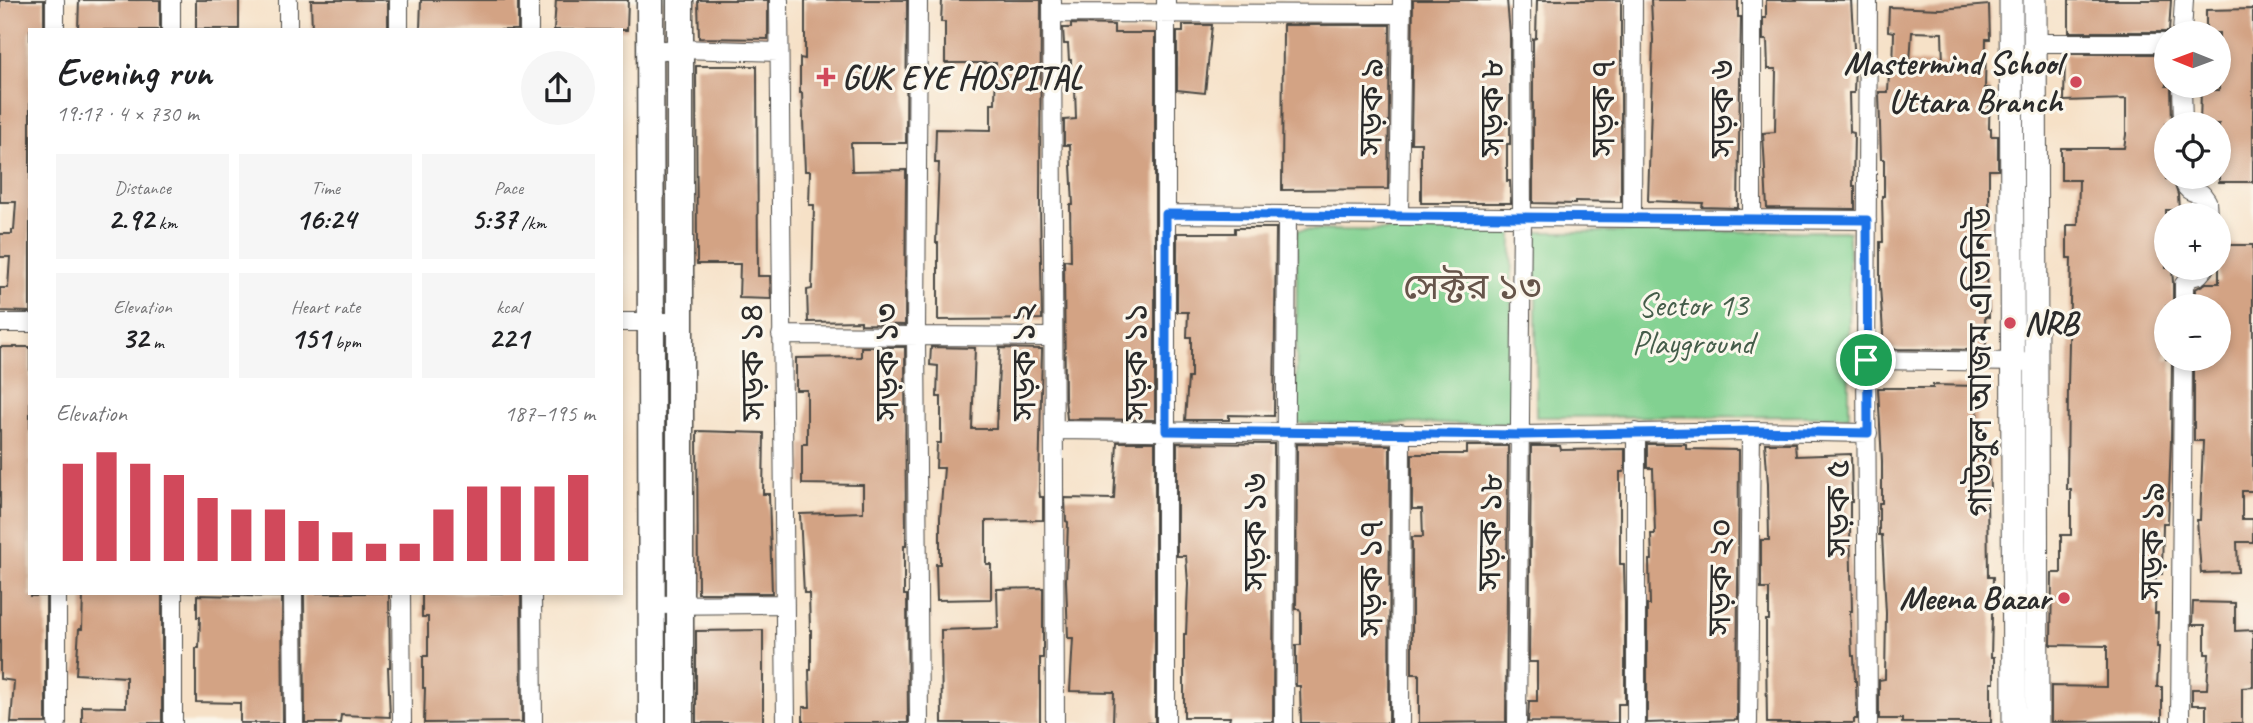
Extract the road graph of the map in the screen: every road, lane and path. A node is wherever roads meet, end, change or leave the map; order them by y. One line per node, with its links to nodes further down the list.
1 (55, 0): 22 (street)
2 (171, 0): 23 (street)
3 (288, 0): 24 (street)
4 (399, 0): 25 (street)
5 (529, 0): 26 (street)
6 (650, 0): 30 (main road)
7 (680, 0): 29 (main road)
8 (779, 0): 31 (street, সড়ক ১৪)
9 (918, 0): 47 (street, সড়ক ১৩)
10 (1521, 0): 37 (street, সড়ক ৮)
11 (1633, 0): 38 (street, সড়ক ৭)
12 (1752, 0): 39 (street, সড়ক ৬)
13 (1868, 0): 40 (street, সড়ক ৫)
14 (2011, 0): 51 (street, গাউসুল আজম এভিনিউ)
15 (2035, 0): 27 (street, গাউসুল আজম এভিনিউ)
16 (2184, 0): 21 (street)
17 (1052, 6): 18 (street); 48 (street, সড়ক ১২)
18 (1166, 7): 19 (street); 34 (street, সড়ক ১১)
19 (1282, 7): 20 (street)
20 (1402, 7): 36 (street, সড়ক ৯)
21 (2183, 21)
22 (55, 28)
23 (171, 28)
24 (288, 28)
25 (399, 28)
26 (529, 28)
27 (2035, 43): 28 (street); 50 (street, গাউসুল আজম এভিনিউ)
28 (2154, 43)
29 (680, 49): 30 (street); 31 (street); 43 (main road)
30 (650, 51): 42 (main road)
31 (778, 52): 46 (street, সড়ক ১৪)
32 (2187, 189): 33 (street)
33 (2207, 203)
34 (1166, 214): 35 (street); 54 (street, সড়ক ১১)
35 (1287, 215): 36 (street); 56 (street, সড়ক ১৬)
36 (1399, 215): 37 (street)
37 (1522, 217): 38 (street); 60 (street, সড়ক ১৮)
38 (1632, 217): 39 (street)
39 (1752, 218): 40 (street)
40 (1867, 220): 49 (street, সড়ক ৫)
41 (623, 322): 42 (street)
42 (650, 322): 43 (street); 66 (main road)
43 (680, 322): 67 (main road)
44 (0, 323): 45 (street)
45 (28, 323)
46 (781, 335): 47 (street); 68 (street, সড়ক ১৪)
47 (916, 337): 48 (street); 77 (street, সড়ক ১৩)
48 (1053, 337): 53 (street, সড়ক ১২)
49 (1866, 360): 51 (street); 59 (street, সড়ক ৫)
50 (2037, 361): 51 (street); 87 (street, গাউসুল আজম এভিনিউ)
51 (2013, 362): 86 (street, গাউসুল আজম এভিনিউ)
52 (2183, 371): 88 (street, সড়ক ১৯)
53 (1054, 430): 54 (street); 78 (street, সড়ক ১২)
54 (1166, 431): 56 (street); 79 (street, সড়ক ১১)
55 (1751, 431): 57 (street); 59 (street); 84 (street, সড়ক ২০)
56 (1285, 432): 58 (street); 80 (street, সড়ক ১৬)
57 (1636, 432): 60 (street); 83 (street)
58 (1401, 433): 60 (street); 81 (street, সড়ক ১৭)
59 (1868, 433): 85 (street, সড়ক ৫)
60 (1521, 435): 82 (street, সড়ক ১৮)
61 (57, 595): 69 (street)
62 (173, 595): 70 (street)
63 (293, 595): 71 (street)
64 (401, 595): 72 (street)
65 (532, 595): 73 (street)
66 (652, 604): 67 (street); 74 (main road)
67 (680, 604): 68 (street); 75 (main road)
68 (785, 604): 76 (street, সড়ক ১৪)
69 (57, 723)
70 (173, 723)
71 (294, 723)
72 (402, 723)
73 (533, 723)
74 (652, 723)
75 (680, 723)
76 (786, 723)
77 (919, 723)
78 (1055, 723)
79 (1166, 723)
80 (1284, 723)
81 (1400, 723)
82 (1517, 723)
83 (1636, 723)
84 (1748, 723)
85 (1868, 723)
86 (2014, 723)
87 (2037, 723)
88 (2180, 723)

